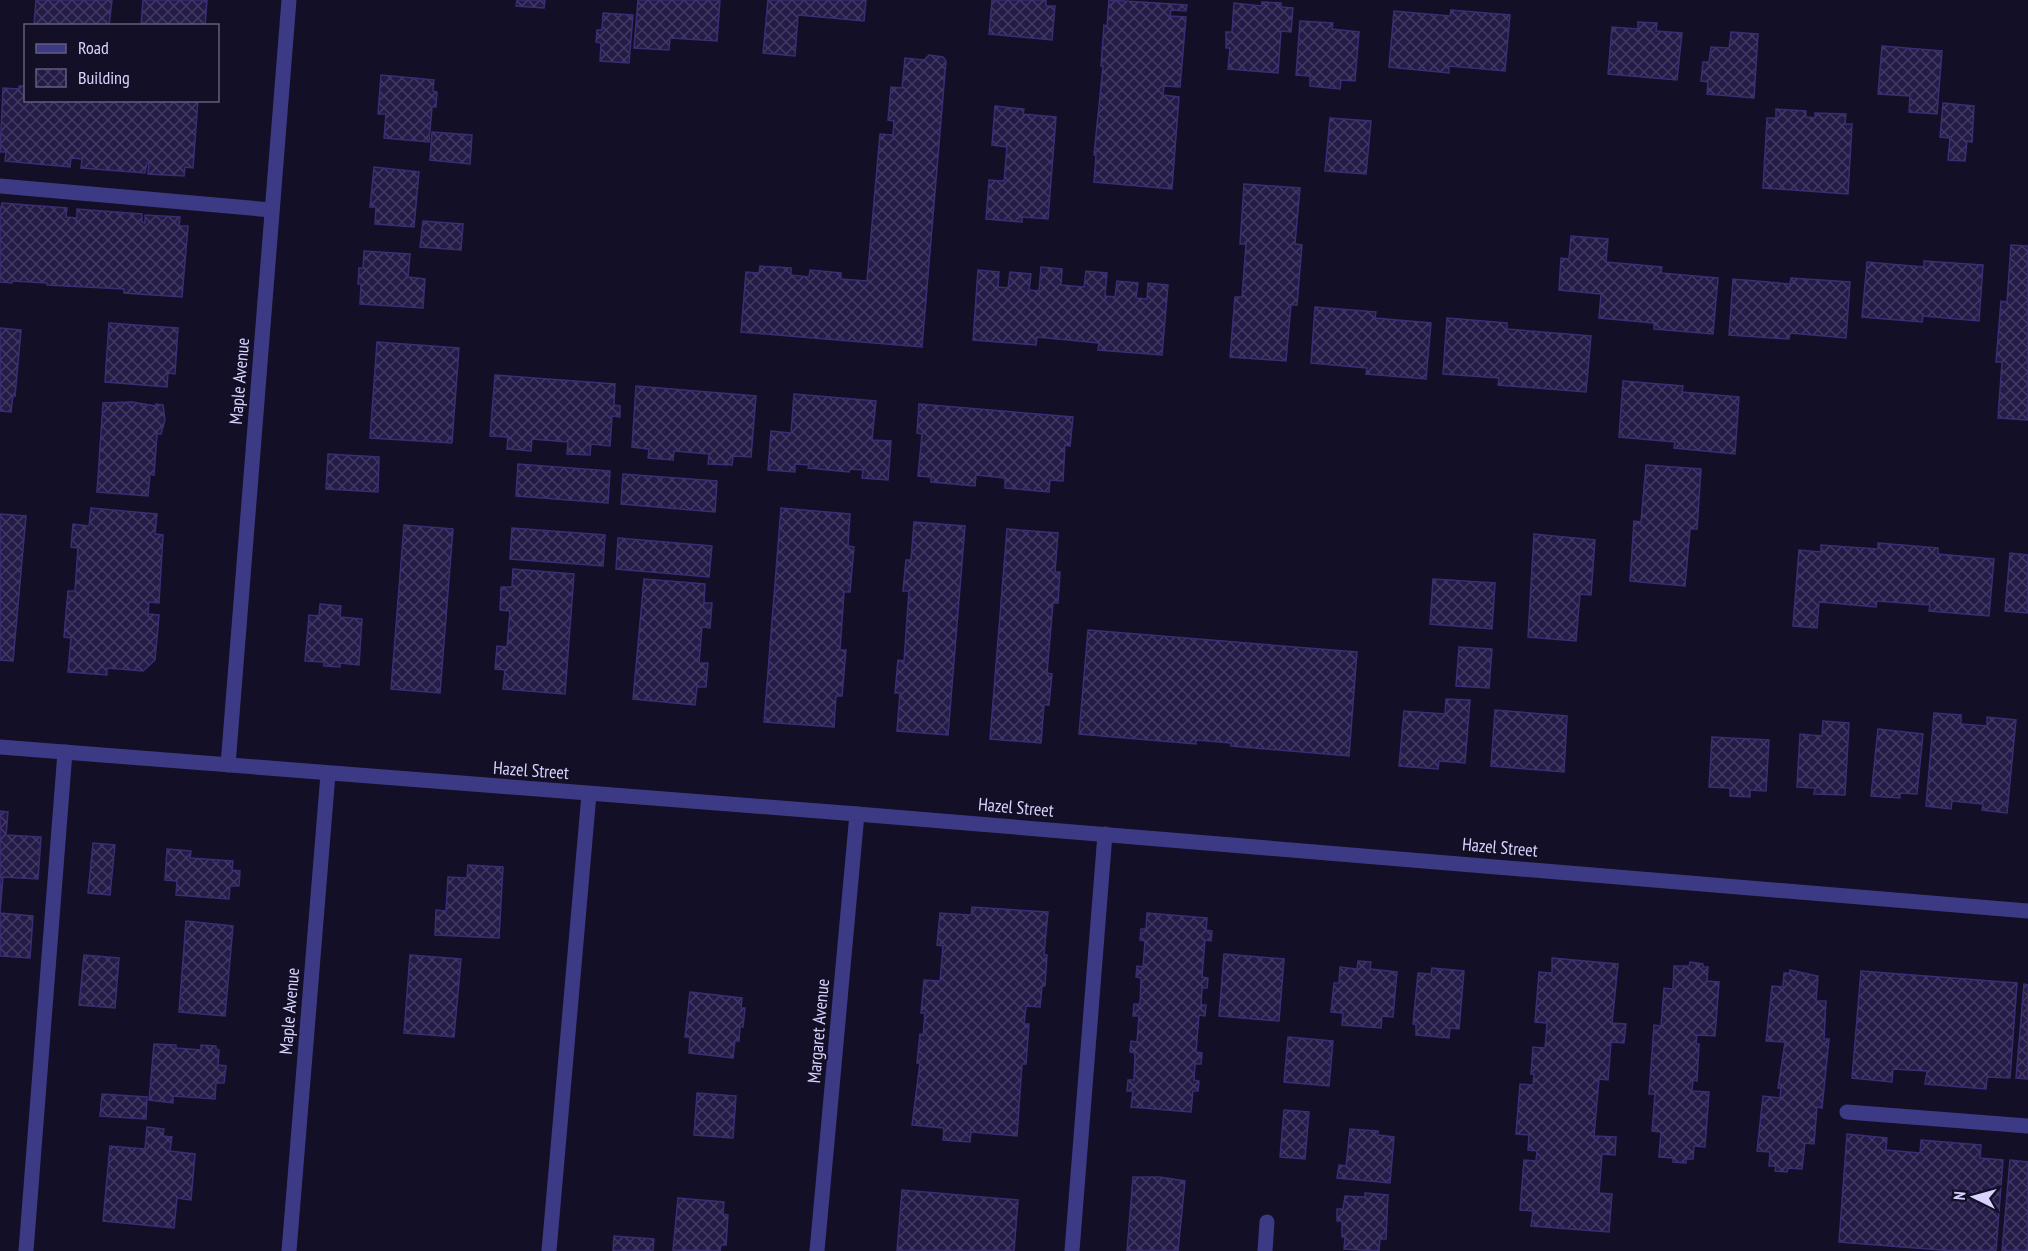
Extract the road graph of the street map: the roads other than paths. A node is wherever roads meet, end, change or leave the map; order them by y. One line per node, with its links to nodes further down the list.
1 (289, 0): 3 (street, Maple Avenue)
2 (0, 186): 3 (street)
3 (272, 210): 6 (street, Maple Avenue)
4 (0, 747): 5 (street, Hazel Street)
5 (65, 752): 6 (street, Hazel Street); 15 (street)
6 (228, 765): 7 (street, Hazel Street)
7 (328, 774): 8 (street, Hazel Street); 16 (street, Maple Avenue)
8 (589, 794): 9 (street, Hazel Street); 17 (street)
9 (857, 814): 10 (street, Hazel Street); 18 (street, Margaret Avenue)
10 (1105, 834): 11 (street, Hazel Street); 19 (street)
11 (2028, 911)
12 (1846, 1112): 13 (street)
13 (2028, 1126)
14 (1267, 1222): 20 (street)
15 (26, 1251)
16 (289, 1251)
17 (549, 1251)
18 (818, 1251)
19 (1072, 1251)
20 (1265, 1251)

